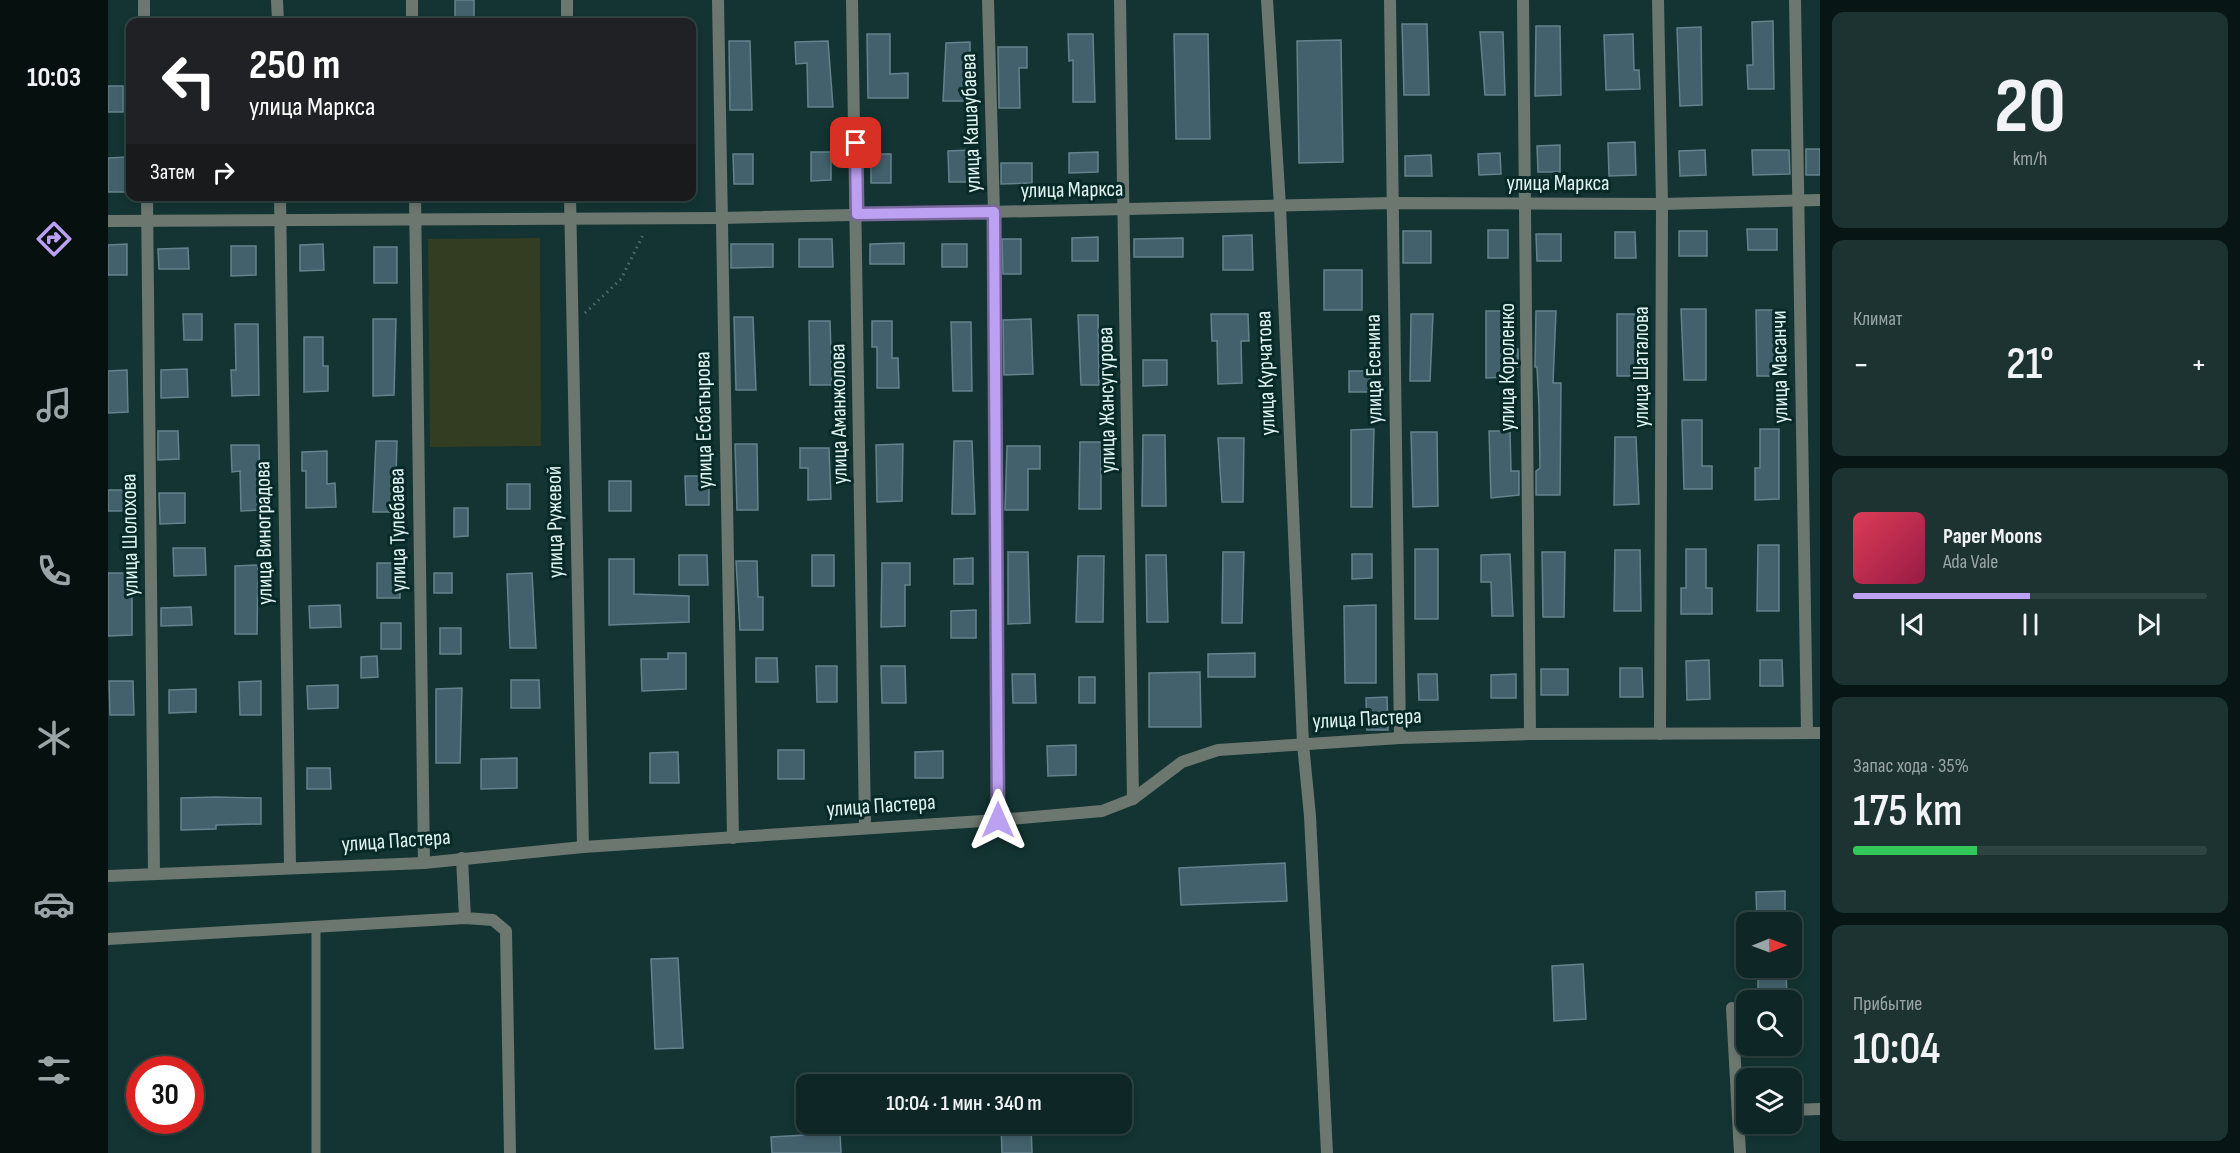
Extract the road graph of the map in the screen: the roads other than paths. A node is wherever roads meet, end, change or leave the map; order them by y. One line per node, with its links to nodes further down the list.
1 (144, 0): 14 (street)
2 (277, 0): 15 (street)
3 (412, 0): 16 (street)
4 (567, 0): 17 (street)
5 (718, 0): 31 (street, улица Есбатырова)
6 (852, 0): 30 (street, улица Аманжолова)
7 (988, 0): 29 (street, улица Кашаубаева)
8 (1120, 0): 28 (street, улица Жансугурова)
9 (1267, 0): 27 (street, улица Курчатова)
10 (1390, 0): 24 (street, улица Есенина)
11 (1523, 0): 25 (street, улица Короленко)
12 (1658, 0): 26 (street, улица Шаталова)
13 (1795, 0): 23 (street, улица Масанчи)
14 (144, 18)
15 (278, 18)
16 (412, 18)
17 (567, 18)
18 (1820, 200): 23 (street, улица Маркса)
19 (147, 201): 36 (street, улица Шолохова)
20 (280, 201): 32 (street, улица Виноградова)
21 (415, 201): 33 (street, улица Тулебаева)
22 (570, 201): 34 (street, улица Ружевой)
23 (1798, 202): 26 (street, улица Маркса); 37 (street, улица Масанчи)
24 (1393, 203): 25 (street, улица Маркса); 27 (street, улица Маркса); 40 (street, улица Есенина)
25 (1526, 203): 26 (street, улица Маркса); 38 (street, улица Короленко)
26 (1662, 204): 39 (street, улица Шаталова)
27 (1280, 206): 28 (street, улица Маркса); 41 (street, улица Курчатова)
28 (1125, 210): 29 (street, улица Маркса); 42 (street, улица Жансугурова)
29 (994, 212): 30 (street, улица Маркса); 43 (street, улица Кашаубаева)
30 (857, 214): 31 (street, улица Маркса); 44 (street, улица Аманжолова)
31 (722, 218): 34 (street, улица Маркса); 45 (street, улица Есбатырова)
32 (281, 219): 33 (street, улица Маркса); 36 (street, улица Маркса); 49 (street, улица Виноградова)
33 (415, 219): 34 (street, улица Маркса); 48 (street, улица Тулебаева)
34 (570, 219): 46 (street, улица Ружевой)
35 (108, 221): 36 (street, улица Маркса)
36 (147, 221): 50 (street, улица Шолохова)
37 (1814, 733): 39 (street, улица Пастера)
38 (1530, 734): 39 (street, улица Пастера); 40 (street, улица Пастера)
39 (1660, 734)
40 (1400, 738): 41 (street, улица Пастера)
41 (1303, 744): 42 (street, улица Пастера); 62 (street, улица Курчатова)
42 (1133, 799): 43 (street, улица Пастера)
43 (998, 820): 44 (street, улица Пастера)
44 (865, 827): 45 (street, улица Пастера)
45 (733, 838): 46 (street, улица Пастера)
46 (583, 847): 47 (street, улица Пастера)
47 (462, 858): 48 (street, улица Пастера); 52 (street)
48 (424, 863): 49 (street, улица Пастера)
49 (291, 868): 50 (street, улица Пастера)
50 (154, 873): 51 (street, улица Пастера)
51 (108, 876)
52 (465, 918): 53 (street); 61 (street)
53 (316, 928): 54 (street); 60 (lane)
54 (108, 939)
55 (1732, 1008): 56 (street)
56 (1738, 1068)
57 (1820, 1109): 58 (street)
58 (1802, 1110)
59 (1741, 1134): 63 (street)
60 (316, 1153)
61 (510, 1153)
62 (1327, 1153)
63 (1740, 1153)

